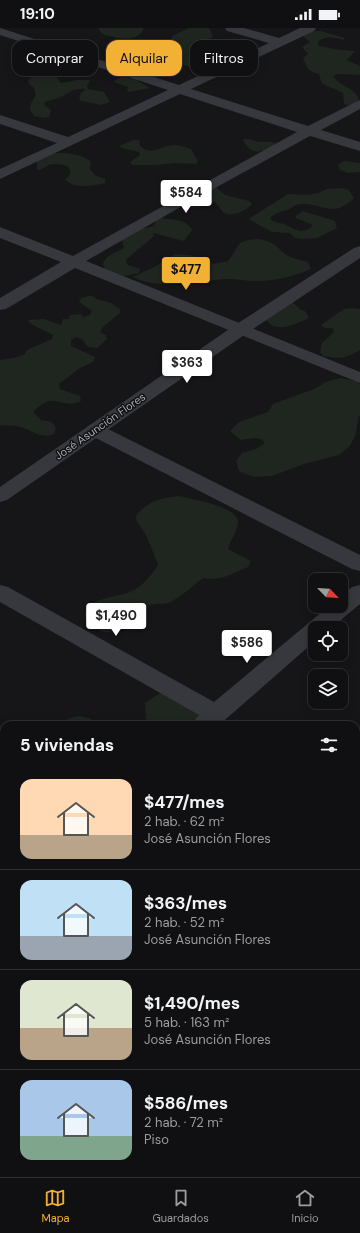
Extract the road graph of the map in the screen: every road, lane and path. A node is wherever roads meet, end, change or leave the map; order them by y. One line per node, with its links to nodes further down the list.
1 (231, 28): 4 (street)
2 (310, 28): 4 (street)
3 (0, 31): 5 (street)
4 (280, 42): 5 (street)
5 (180, 90): 8 (street); 9 (street)
6 (360, 104): 8 (street)
7 (0, 119): 9 (street)
8 (308, 130): 10 (street); 14 (street)
9 (68, 142): 11 (street)
10 (360, 147)
11 (0, 175)
12 (0, 232): 14 (street)
13 (360, 251): 16 (street, José Asunción Flores)
14 (74, 261): 15 (street); 16 (street)
15 (0, 305)
16 (241, 329): 17 (street); 18 (street, José Asunción Flores)
17 (360, 378)
18 (95, 430): 19 (street, José Asunción Flores); 20 (street)
19 (0, 496)
20 (360, 564)
21 (0, 592): 25 (street)
22 (360, 592): 23 (street)
23 (326, 621)
24 (308, 636): 25 (street)
25 (209, 719)

